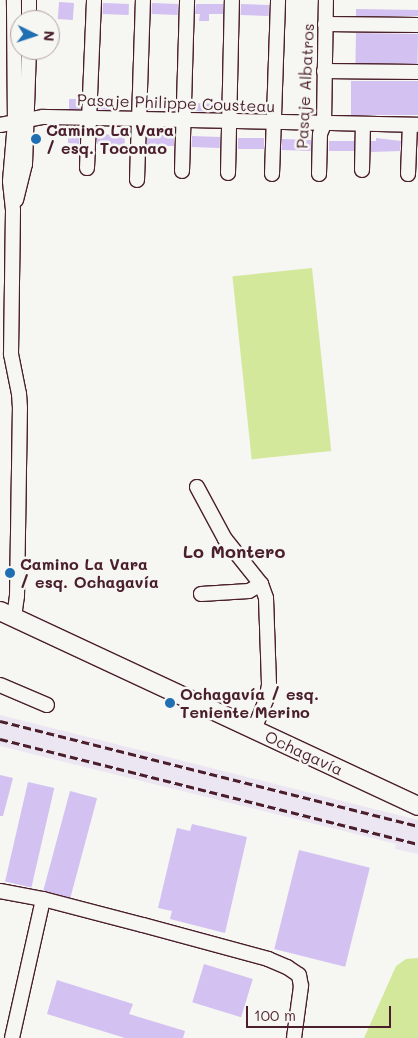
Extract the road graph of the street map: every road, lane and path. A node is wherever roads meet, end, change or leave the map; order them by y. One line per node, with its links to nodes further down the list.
1 (14, 0): 16 (street)
2 (94, 0): 13 (street)
3 (143, 0): 14 (street)
4 (187, 0): 15 (street)
5 (232, 0): 17 (street)
6 (278, 0): 18 (street)
7 (326, 0): 8 (street, Pasaje Albatros)
8 (325, 24): 9 (street); 11 (street, Pasaje Albatros)
9 (418, 26)
10 (27, 60): 16 (street)
11 (324, 71): 12 (street); 19 (street, Pasaje Albatros)
12 (418, 72)
13 (89, 118): 14 (street, Pasaje Philippe Cousteau); 16 (street, Pasaje Philippe Cousteau); 23 (street)
14 (138, 119): 15 (street, Pasaje Philippe Cousteau); 30 (street)
15 (184, 120): 17 (street, Pasaje Philippe Cousteau); 25 (street)
16 (22, 122): 21 (street, Pasaje Philippe Cousteau); 31 (street)
17 (229, 122): 18 (street, Pasaje Philippe Cousteau); 26 (street)
18 (274, 123): 19 (street, Pasaje Philippe Cousteau); 27 (street)
19 (324, 124): 20 (street, Pasaje Philippe Cousteau); 28 (street, Pasaje Albatros)
20 (363, 124): 22 (street, Pasaje Philippe Cousteau); 24 (street)
21 (0, 125)
22 (414, 125): 29 (street)
23 (87, 168)
24 (362, 170)
25 (182, 171)
26 (228, 173)
27 (272, 174)
28 (319, 174)
29 (408, 174)
30 (136, 180)
31 (7, 367): 35 (street)
32 (196, 486): 33 (street)
33 (261, 584): 34 (street); 38 (street)
34 (201, 594)
35 (7, 614): 38 (main road, Ochagavía)
36 (0, 685): 37 (street)
37 (46, 705)
38 (254, 730): 39 (main road, Ochagavía)
39 (418, 806)
40 (0, 891): 41 (street)
41 (43, 899): 42 (street); 43 (street)
42 (12, 1038)
43 (294, 1038)

